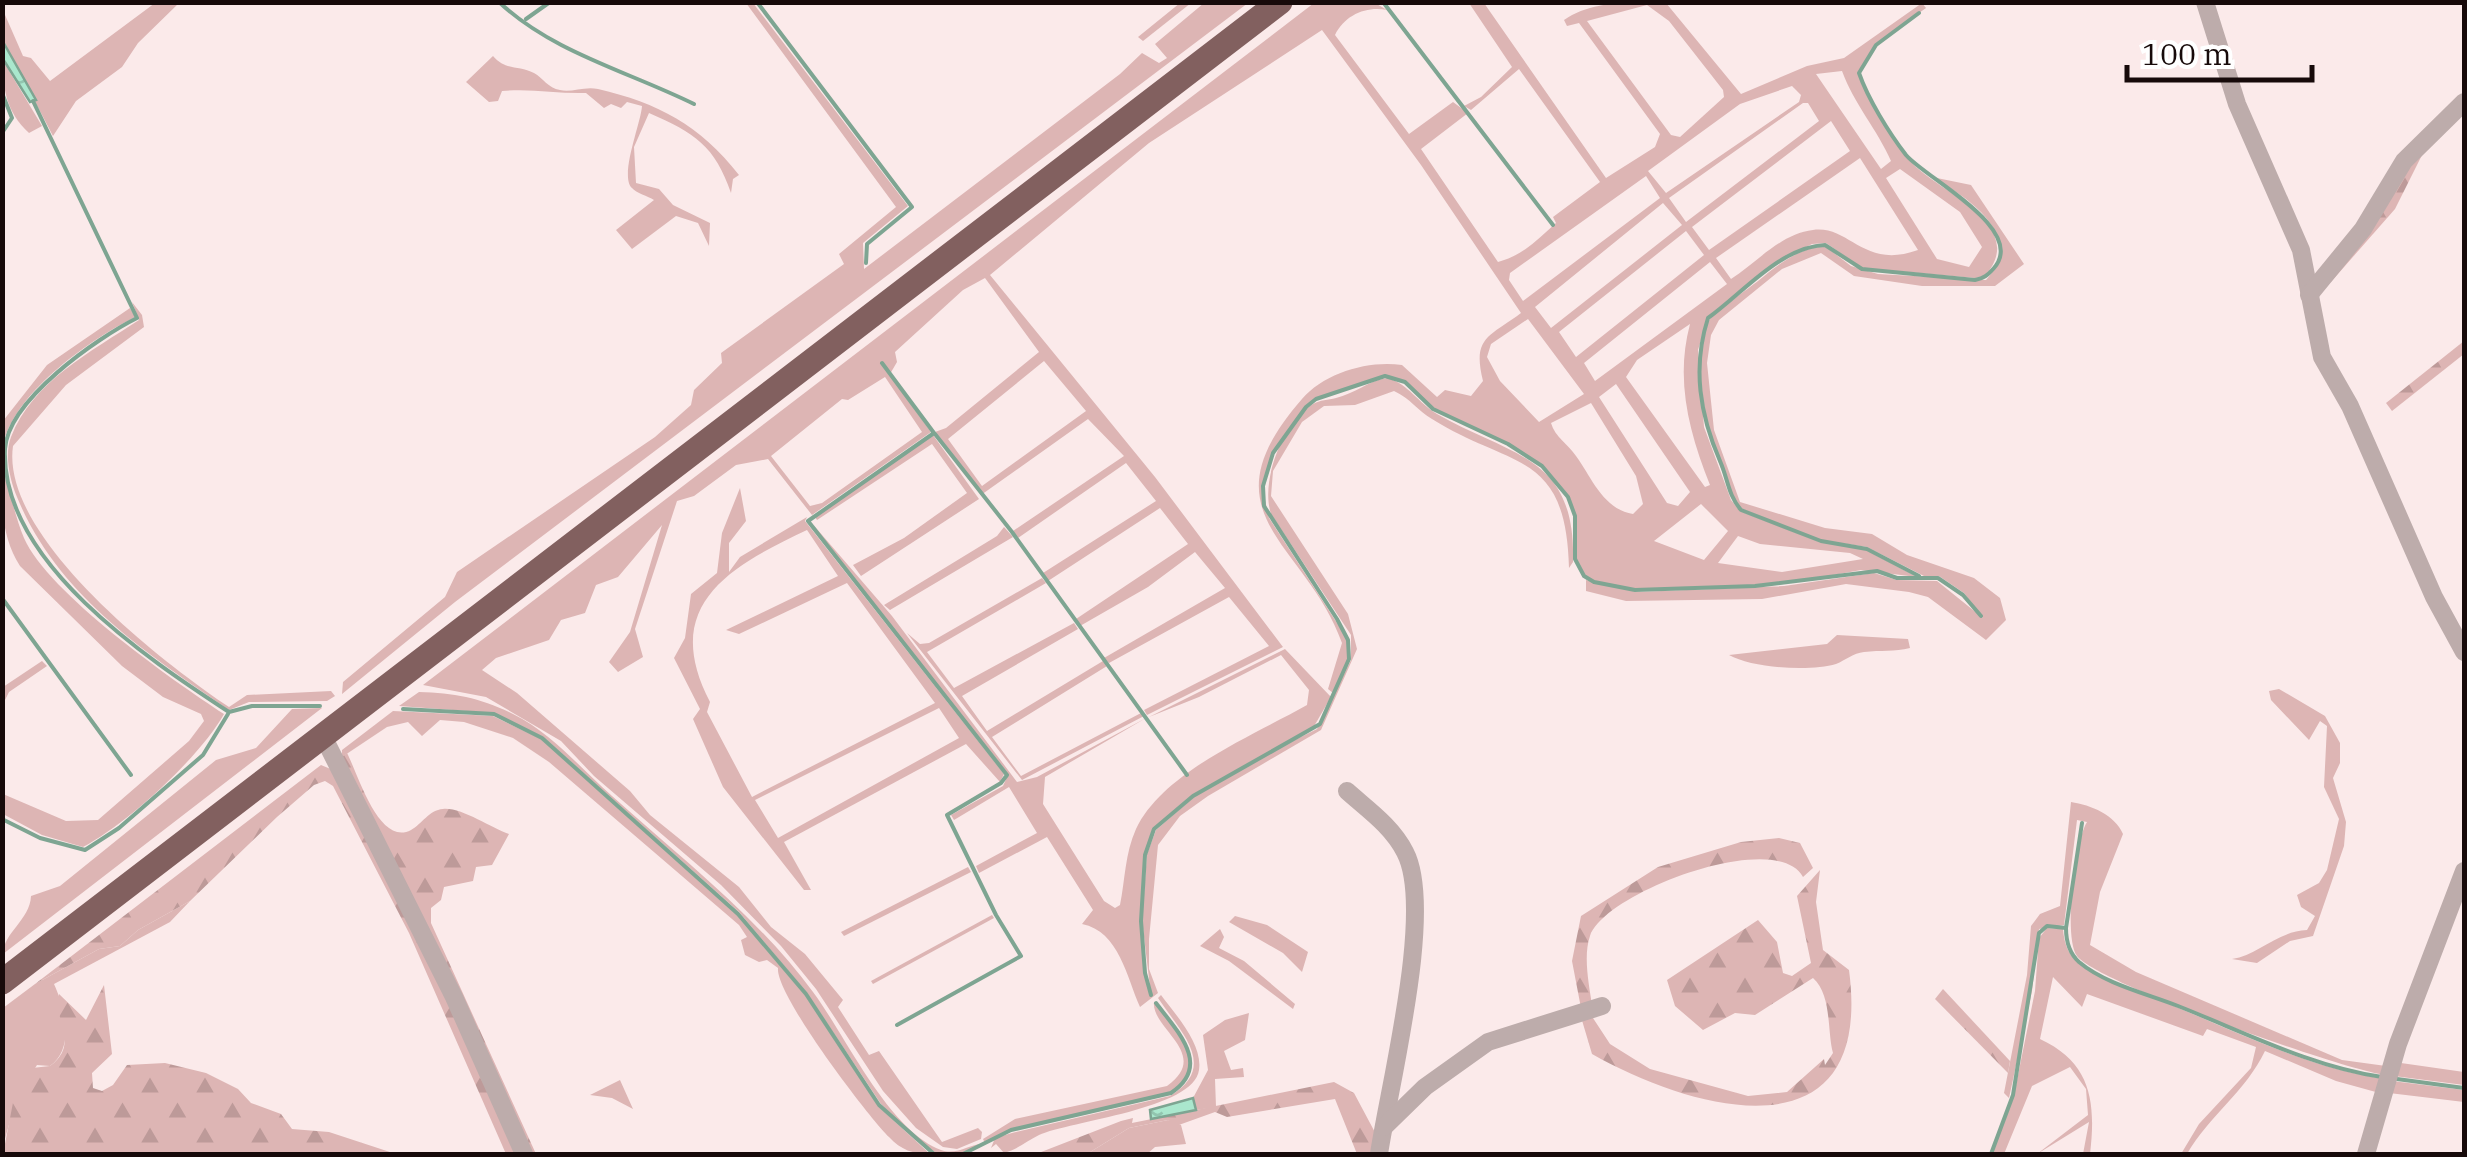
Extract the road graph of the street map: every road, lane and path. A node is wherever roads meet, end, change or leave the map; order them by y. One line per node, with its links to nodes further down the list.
1 (1280, 2): 6 (highway)
2 (2205, 2): 4 (street)
3 (2464, 102): 4 (street)
4 (2309, 295): 5 (street)
5 (2464, 652)
6 (324, 736): 9 (highway); 12 (street)
7 (1346, 791): 11 (street)
8 (2464, 870): 14 (street)
9 (2, 982)
10 (1602, 1006): 11 (street)
11 (1384, 1127): 13 (street)
12 (524, 1154)
13 (1380, 1154)
14 (2366, 1154)

